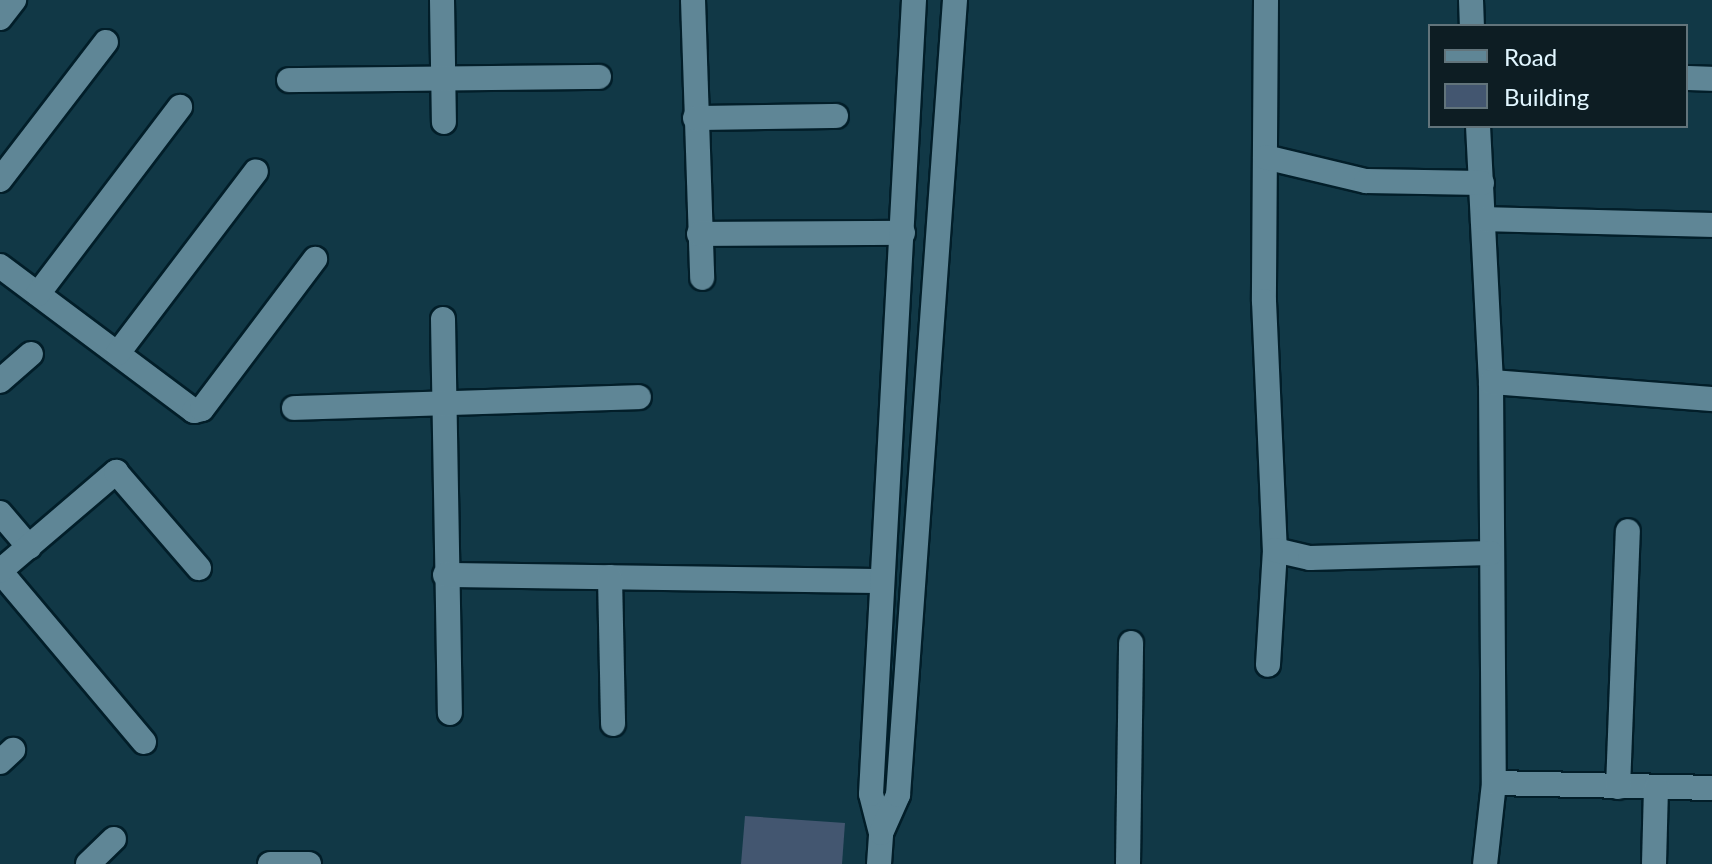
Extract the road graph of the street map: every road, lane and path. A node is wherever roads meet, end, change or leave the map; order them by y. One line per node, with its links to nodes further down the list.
1 (14, 0): 8 (street)
2 (442, 0): 12 (street)
3 (693, 0): 18 (street)
4 (914, 0): 27 (street)
5 (955, 0): 60 (street)
6 (1266, 0): 21 (street)
7 (1471, 0): 9 (street)
8 (0, 18)
9 (1472, 24)
10 (106, 42): 23 (street)
11 (599, 77): 12 (street)
12 (443, 78): 15 (street); 19 (street)
13 (1688, 78): 14 (street)
14 (1712, 79)
15 (289, 80)
16 (180, 107): 32 (street)
17 (836, 116): 18 (street)
18 (695, 118): 28 (street)
19 (444, 122)
20 (1478, 128): 24 (street)
21 (1265, 157): 24 (street); 45 (street)
22 (256, 171): 34 (street)
23 (0, 180)
24 (1482, 183): 25 (street)
25 (1483, 219): 26 (street); 37 (street)
26 (1712, 225)
27 (903, 233): 28 (street); 50 (street)
28 (699, 234): 31 (street)
29 (315, 259): 34 (street)
30 (0, 266): 32 (street)
31 (702, 278)
32 (38, 294): 34 (street)
33 (443, 319): 40 (street)
34 (118, 353)
35 (31, 354): 36 (street)
36 (0, 381)
37 (1491, 382): 39 (street); 46 (street)
38 (639, 397): 40 (street)
39 (1712, 399)
40 (445, 402): 41 (street); 48 (street)
41 (294, 408)
42 (0, 513): 44 (street)
43 (1628, 531): 57 (street)
44 (29, 547): 47 (street); 55 (street)
45 (1275, 550): 46 (street); 52 (street)
46 (1491, 553): 56 (street)
47 (199, 568)
48 (445, 575): 49 (street); 53 (street)
49 (610, 577): 50 (street); 54 (street)
50 (882, 581): 60 (street)
51 (1131, 643): 66 (street)
52 (1268, 665)
53 (450, 713)
54 (613, 724)
55 (144, 742)
56 (1494, 783): 57 (street); 67 (street)
57 (1618, 787): 58 (street)
58 (1656, 788): 59 (street); 68 (street)
59 (1712, 788)
60 (881, 833): 65 (street)
61 (114, 839): 62 (street)
62 (88, 864)
63 (270, 864): 64 (street)
64 (309, 864)
65 (879, 864)
66 (1128, 864)
67 (1485, 864)
68 (1654, 864)

